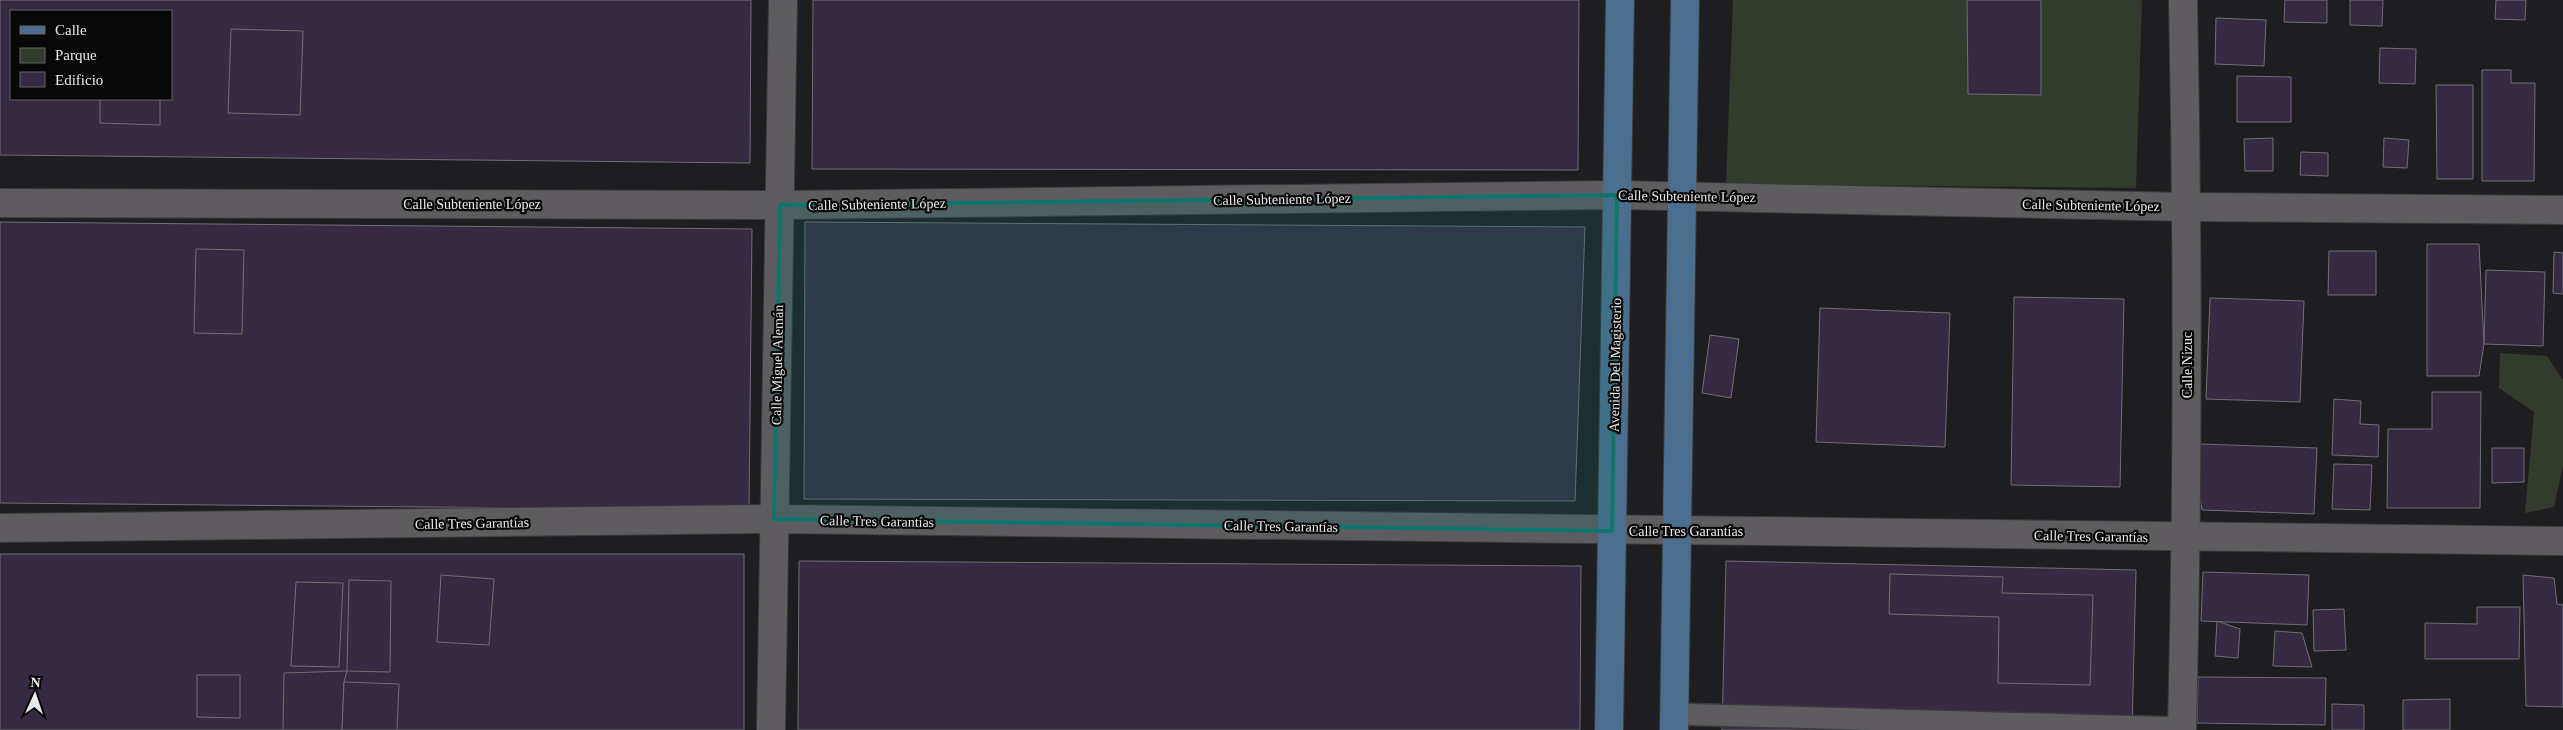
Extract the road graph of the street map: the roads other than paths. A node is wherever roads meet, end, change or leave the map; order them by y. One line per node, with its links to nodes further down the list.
1 (783, 0): 8 (street, Calle Miguel Alemán)
2 (1620, 0): 5 (street, Avenida Del Magisterio)
3 (1685, 0): 6 (street)
4 (2183, 0): 9 (street, Calle Nizuc)
5 (1617, 195): 6 (street, Calle Subteniente López); 8 (street, Calle Subteniente López); 13 (street, Avenida Del Magisterio)
6 (1682, 196): 9 (street, Calle Subteniente López); 14 (street)
7 (0, 203): 8 (street, Calle Subteniente López)
8 (780, 205): 11 (street, Calle Miguel Alemán)
9 (2187, 207): 10 (street, Calle Subteniente López); 15 (street, Calle Nizuc)
10 (2563, 210)
11 (774, 519): 12 (street, Calle Tres Garantías); 13 (street, Calle Tres Garantías); 21 (street, Calle Miguel Alemán)
12 (0, 528)
13 (1612, 531): 14 (street, Calle Tres Garantías); 22 (street, Avenida Del Magisterio)
14 (1677, 531): 15 (street, Calle Tres Garantías); 17 (street)
15 (2187, 537): 16 (street, Calle Tres Garantías); 20 (street, Calle Nizuc)
16 (2563, 541)
17 (1674, 722): 18 (lane)
18 (1774, 723): 19 (lane)
19 (2038, 727): 20 (lane)
20 (2182, 729)
21 (771, 730)
22 (1609, 730)

